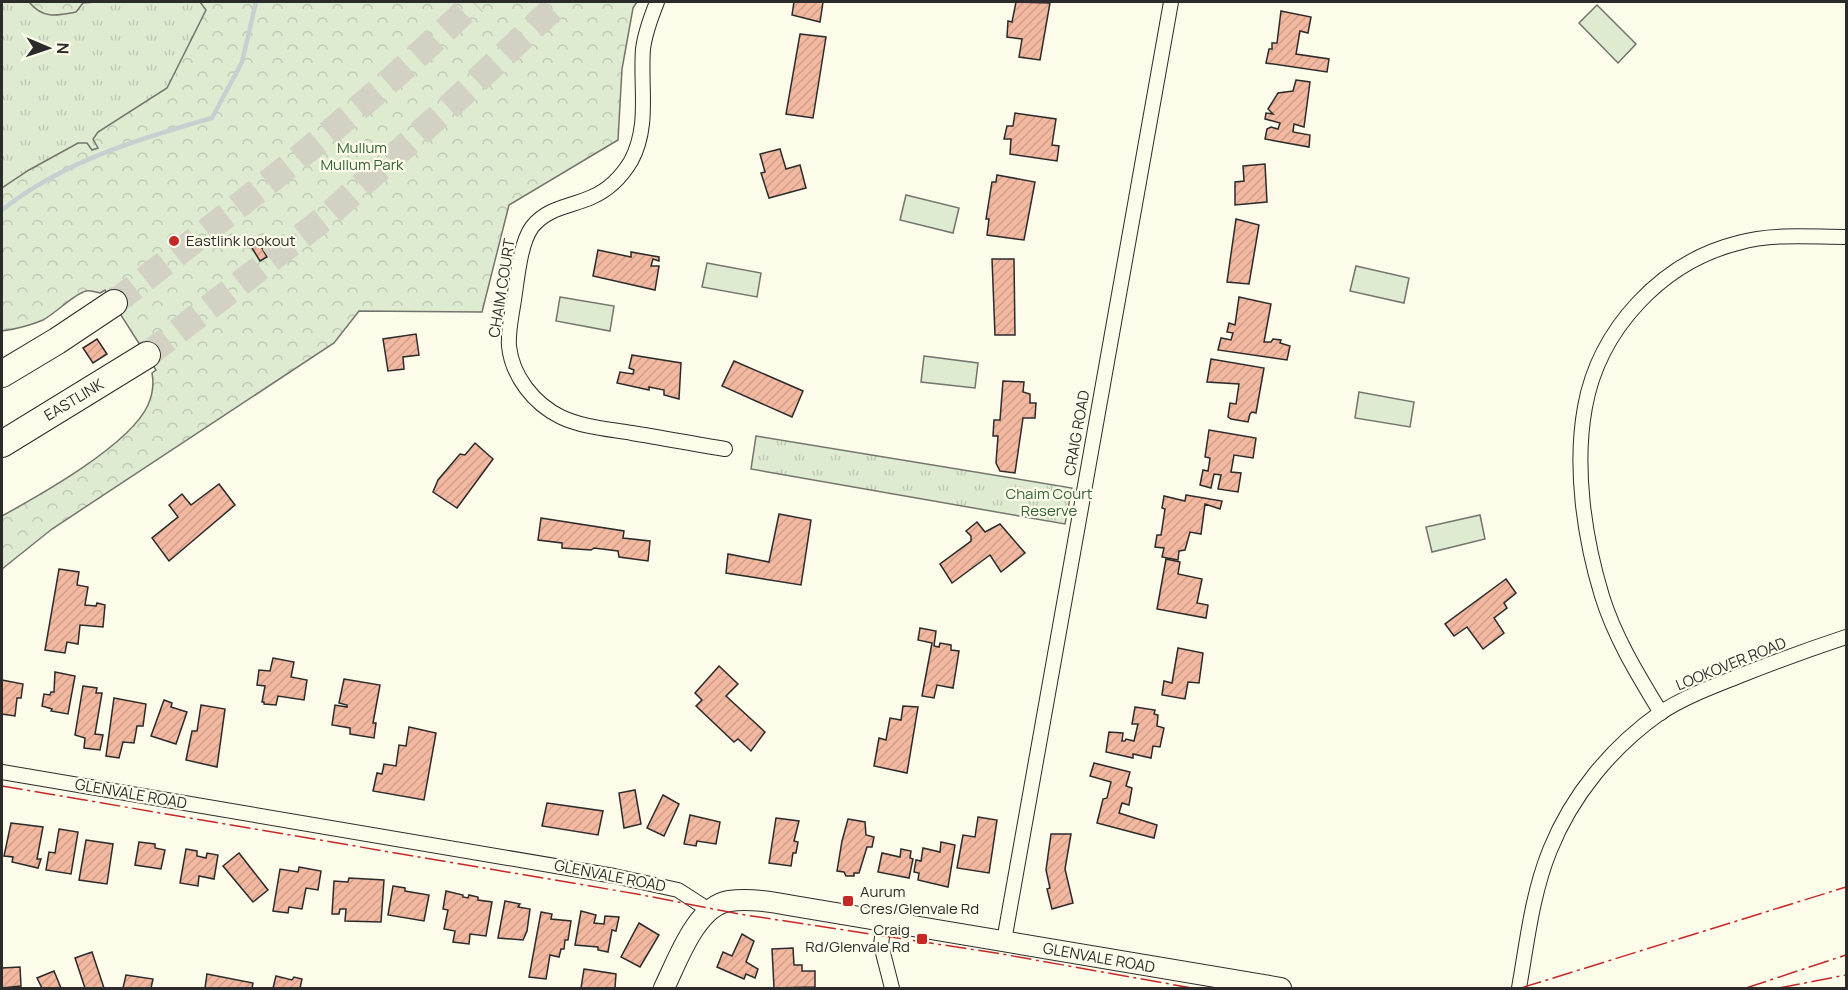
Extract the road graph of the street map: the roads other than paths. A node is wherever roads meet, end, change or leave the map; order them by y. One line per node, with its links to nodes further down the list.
1 (657, 2): 8 (street, CHAIM COURT)
2 (1171, 2): 14 (street, CRAIG ROAD)
3 (1846, 237): 10 (street)
4 (114, 303): 6 (highway)
5 (147, 355): 7 (highway, EASTLINK)
6 (2, 374)
7 (2, 444)
8 (725, 449)
9 (1846, 637): 10 (street, LOOKOVER ROAD)
10 (1660, 713): 18 (street, LOOKOVER ROAD)
11 (2, 772): 12 (street, GLENVALE ROAD)
12 (709, 910): 13 (street, GLENVALE ROAD); 15 (street)
13 (884, 921): 14 (street, GLENVALE ROAD); 16 (street)
14 (1004, 942): 17 (street, GLENVALE ROAD)
15 (664, 988)
16 (892, 988)
17 (1281, 988)
18 (1519, 988)

